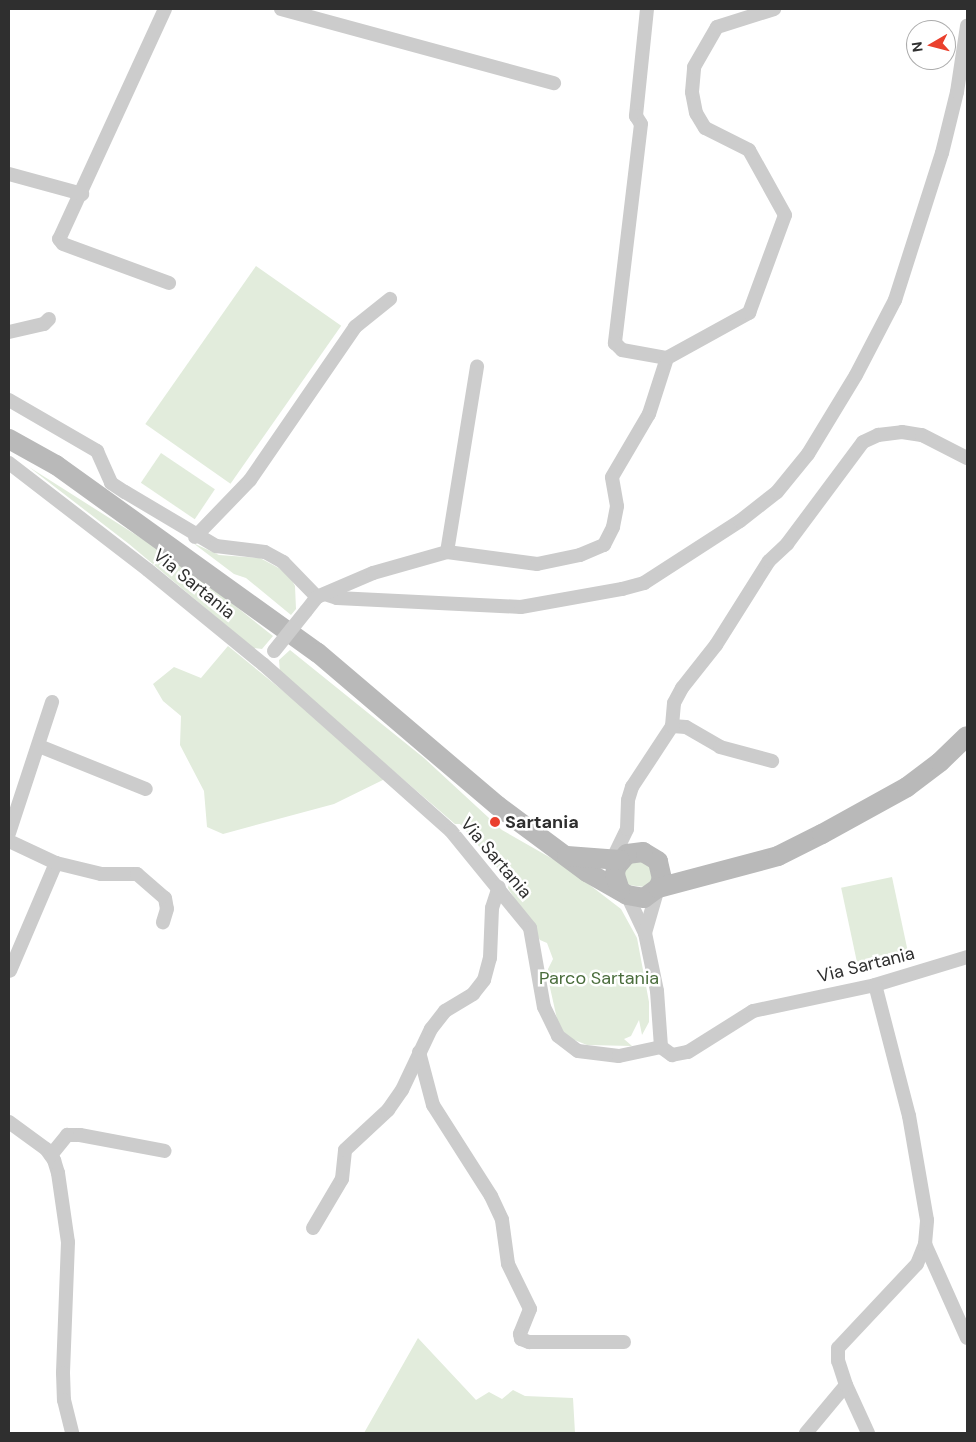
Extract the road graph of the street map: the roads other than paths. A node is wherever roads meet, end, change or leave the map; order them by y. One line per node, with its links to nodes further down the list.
1 (165, 9): 8 (street)
2 (281, 9): 6 (street)
3 (647, 9): 13 (street)
4 (774, 9): 13 (street)
5 (967, 26): 21 (street)
6 (554, 83)
7 (9, 174): 8 (street)
8 (82, 194): 9 (street)
9 (169, 283)
10 (390, 299): 19 (street)
11 (48, 318): 12 (street)
12 (9, 332)
13 (667, 358): 20 (street)
14 (477, 366): 20 (street)
15 (9, 400): 19 (street)
16 (9, 439): 33 (street)
17 (967, 458): 24 (street)
18 (9, 463): 22 (street, Via Sartania)
19 (195, 537): 21 (street)
20 (447, 552): 21 (street)
21 (321, 596): 22 (street, bridge)
22 (263, 664): 37 (street, Via Sartania)
23 (52, 702): 26 (street)
24 (672, 726): 27 (street); 29 (street)
25 (967, 736): 36 (street)
26 (39, 746): 28 (street); 30 (street)
27 (772, 761)
28 (146, 789)
29 (629, 817): 32 (street); 34 (street)
30 (9, 833)
31 (9, 841): 35 (street)
32 (644, 852): 34 (street); 36 (street)
33 (564, 855): 34 (street); 38 (street)
34 (616, 860): 38 (street)
35 (56, 864): 39 (street); 42 (street)
36 (660, 879): 38 (street); 40 (street)
37 (499, 887): 44 (street, Via Sartania); 45 (street)
38 (623, 892): 40 (street)
39 (163, 922)
40 (645, 933): 44 (street)
41 (967, 957): 43 (street, Via Sartania)
42 (10, 971)
43 (874, 984): 44 (street, Via Sartania); 50 (street)
44 (661, 1047)
45 (419, 1052): 49 (street); 52 (street)
46 (9, 1122): 48 (street)
47 (165, 1151): 48 (street)
48 (50, 1155): 54 (street)
49 (313, 1228)
50 (925, 1244): 51 (street); 53 (street)
51 (967, 1338)
52 (624, 1342)
53 (846, 1385): 55 (street); 56 (street)
54 (72, 1433)
55 (806, 1433)
56 (868, 1433)

